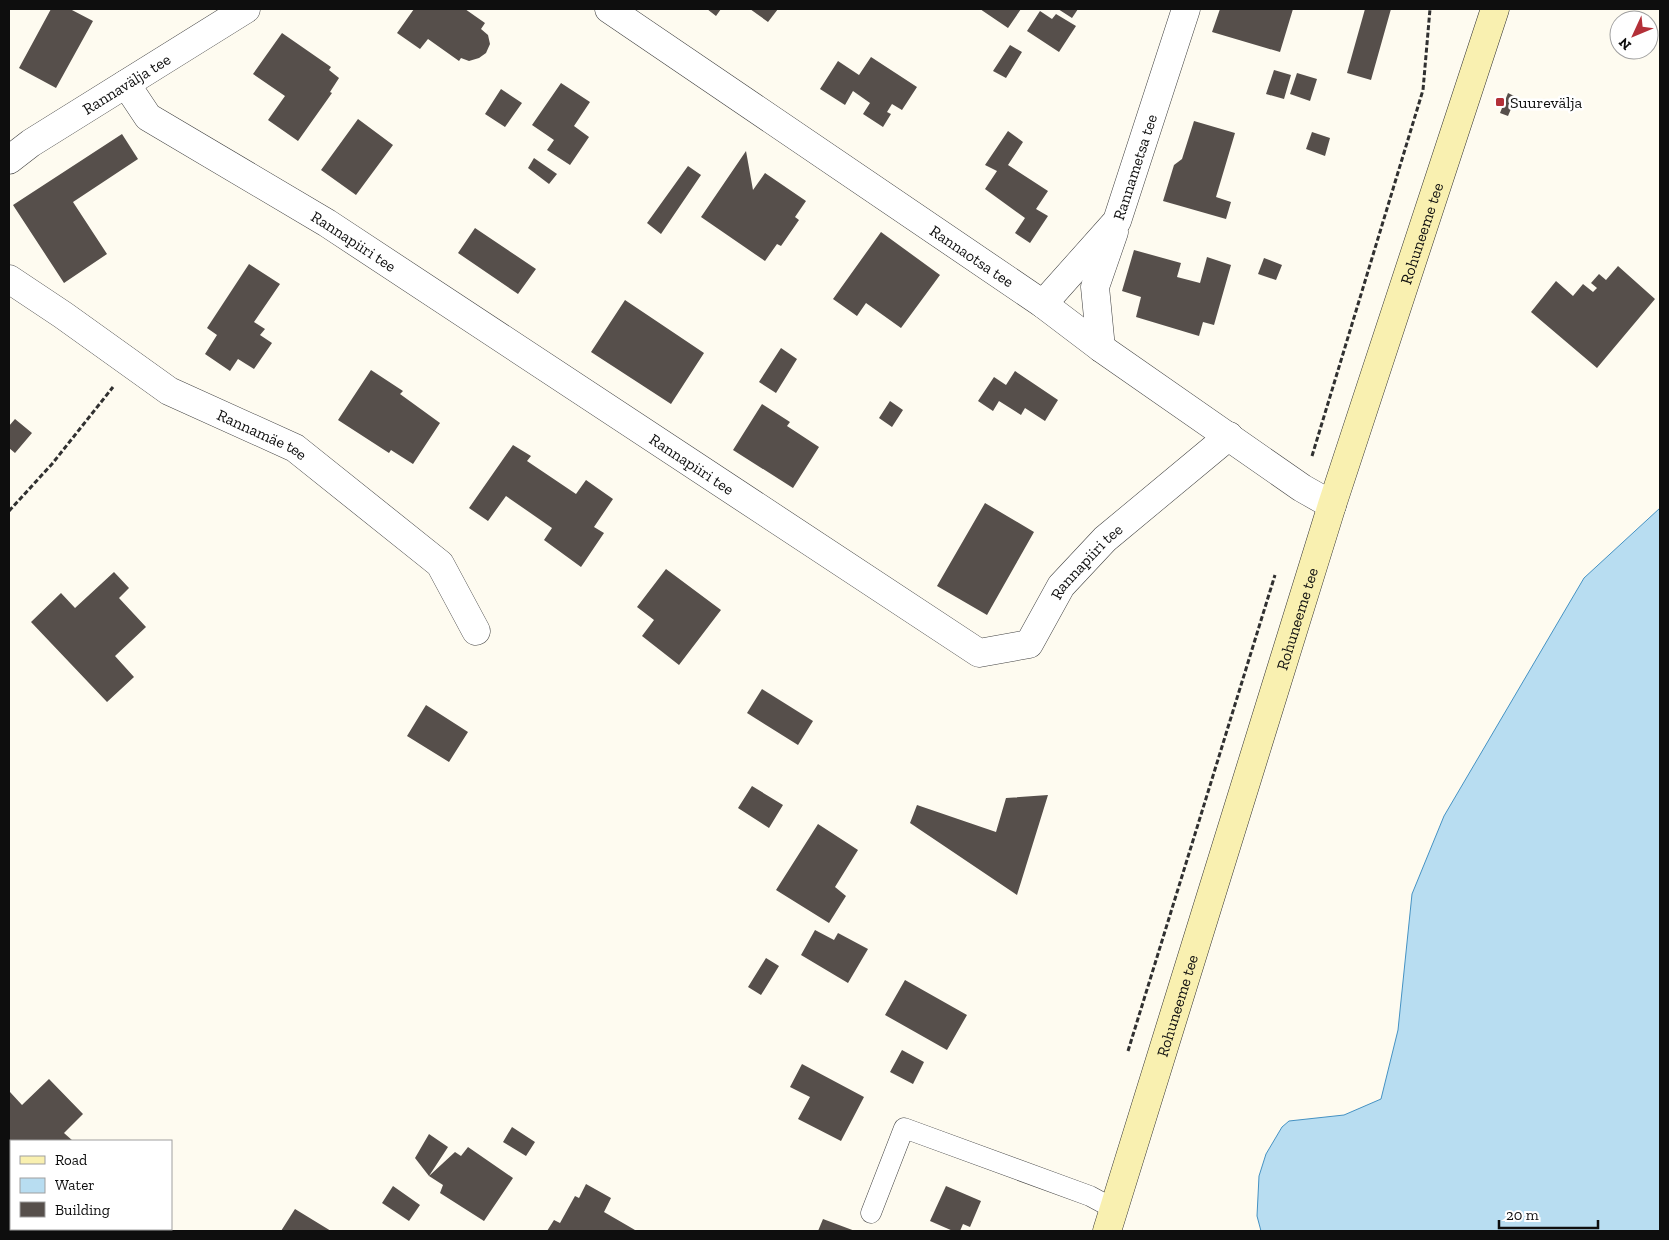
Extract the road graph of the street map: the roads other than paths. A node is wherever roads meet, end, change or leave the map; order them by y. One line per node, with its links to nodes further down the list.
1 (246, 9): 5 (street, Rannavälja tee)
2 (609, 9): 9 (street, Rannaotsa tee)
3 (1186, 9): 7 (street, Rannametsa tee)
4 (1495, 9): 12 (street, Rohuneeme tee)
5 (126, 84): 6 (street, Rannavälja tee); 11 (street, Rannapiiri tee)
6 (9, 160)
7 (1117, 221): 9 (street, Rannametsa tee); 10 (street)
8 (9, 279): 13 (street, Rannamäe tee)
9 (1043, 304): 10 (street, Rannaotsa tee)
10 (1101, 348): 11 (street, Rannaotsa tee)
11 (1229, 436): 12 (street, Rannaotsa tee)
12 (1332, 505): 15 (street, Rohuneeme tee)
13 (476, 631)
14 (871, 1213): 15 (lane)
15 (1112, 1221)

